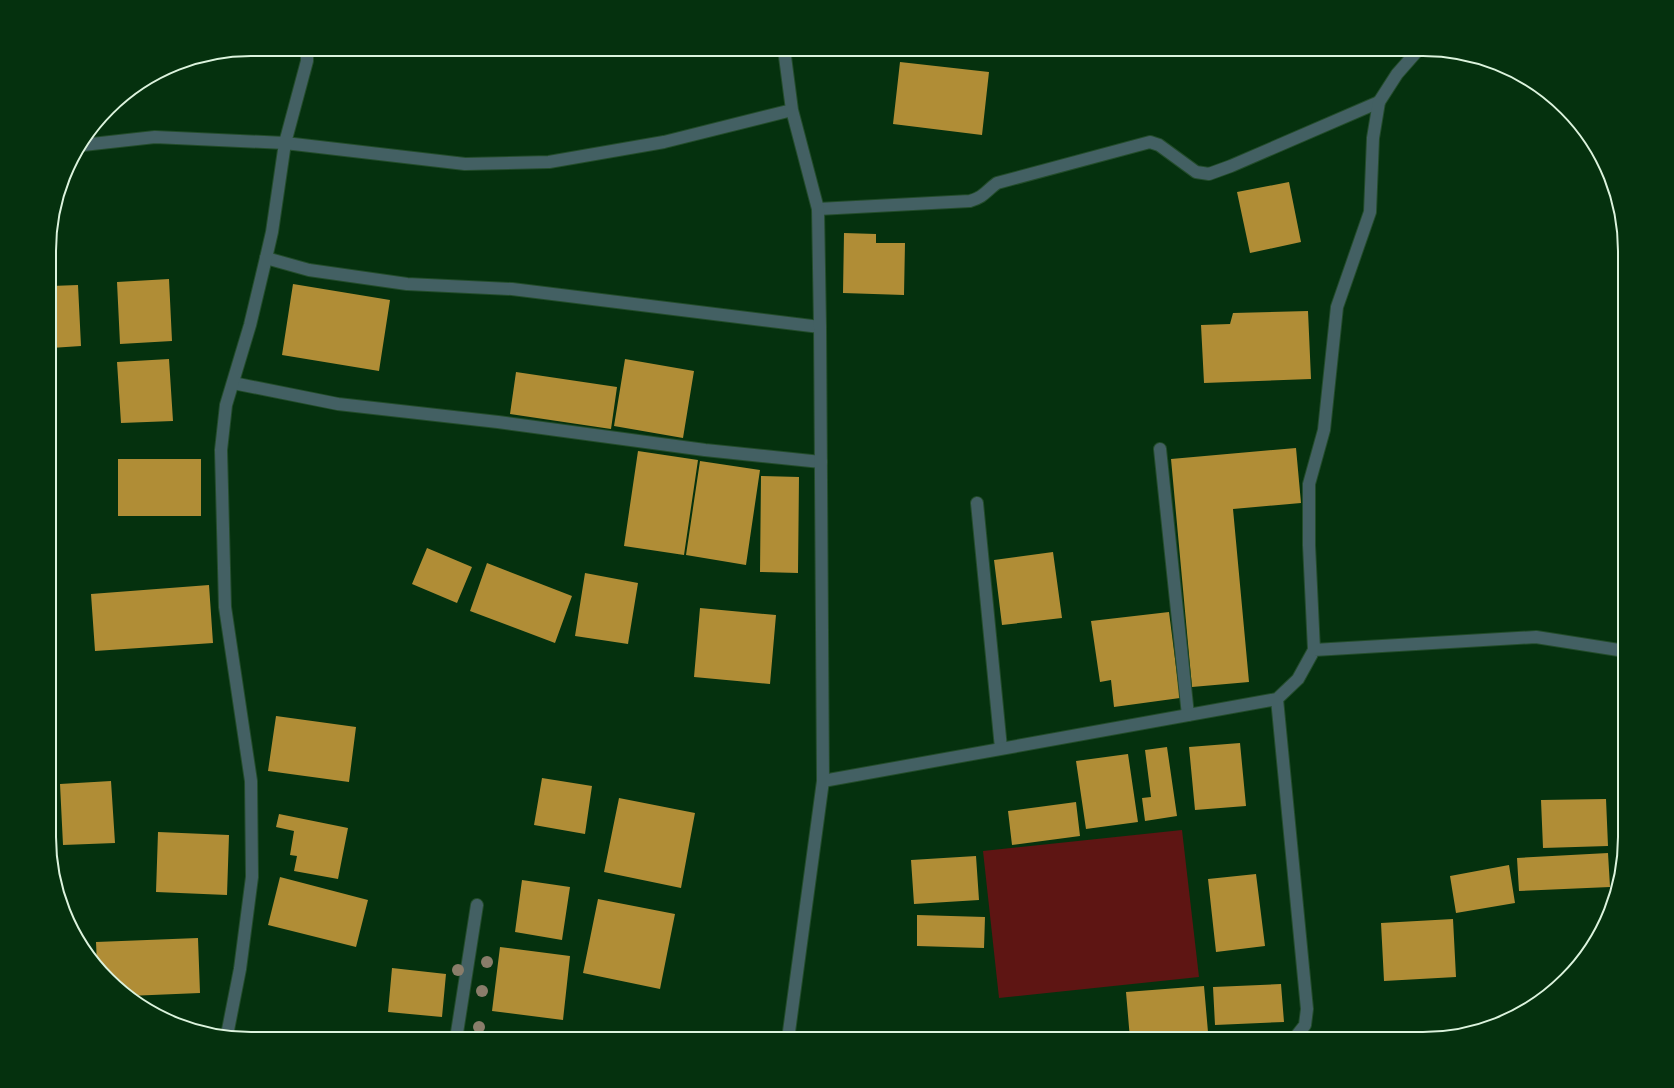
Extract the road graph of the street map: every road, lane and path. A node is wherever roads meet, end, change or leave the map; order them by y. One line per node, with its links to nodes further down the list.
1 (307, 56): 6 (street)
2 (785, 56): 5 (street)
3 (1413, 56): 4 (street)
4 (1379, 102): 8 (street); 15 (street)
5 (792, 110): 6 (street); 8 (street)
6 (285, 143): 7 (street); 9 (street)
7 (88, 144)
8 (818, 209): 10 (street)
9 (266, 258): 10 (street); 11 (street)
10 (820, 327): 13 (street)
11 (233, 383): 13 (street); 22 (street)
12 (1160, 449): 18 (street)
13 (821, 462): 20 (street)
14 (977, 502): 19 (street)
15 (1314, 650): 16 (street); 17 (street)
16 (1618, 650)
17 (1278, 699): 18 (street); 25 (street)
18 (1188, 715): 19 (street)
19 (1001, 748): 20 (street)
20 (824, 781): 24 (street)
21 (477, 905): 23 (street)
22 (228, 1030)
23 (457, 1032)
24 (789, 1032)
25 (1300, 1032)

